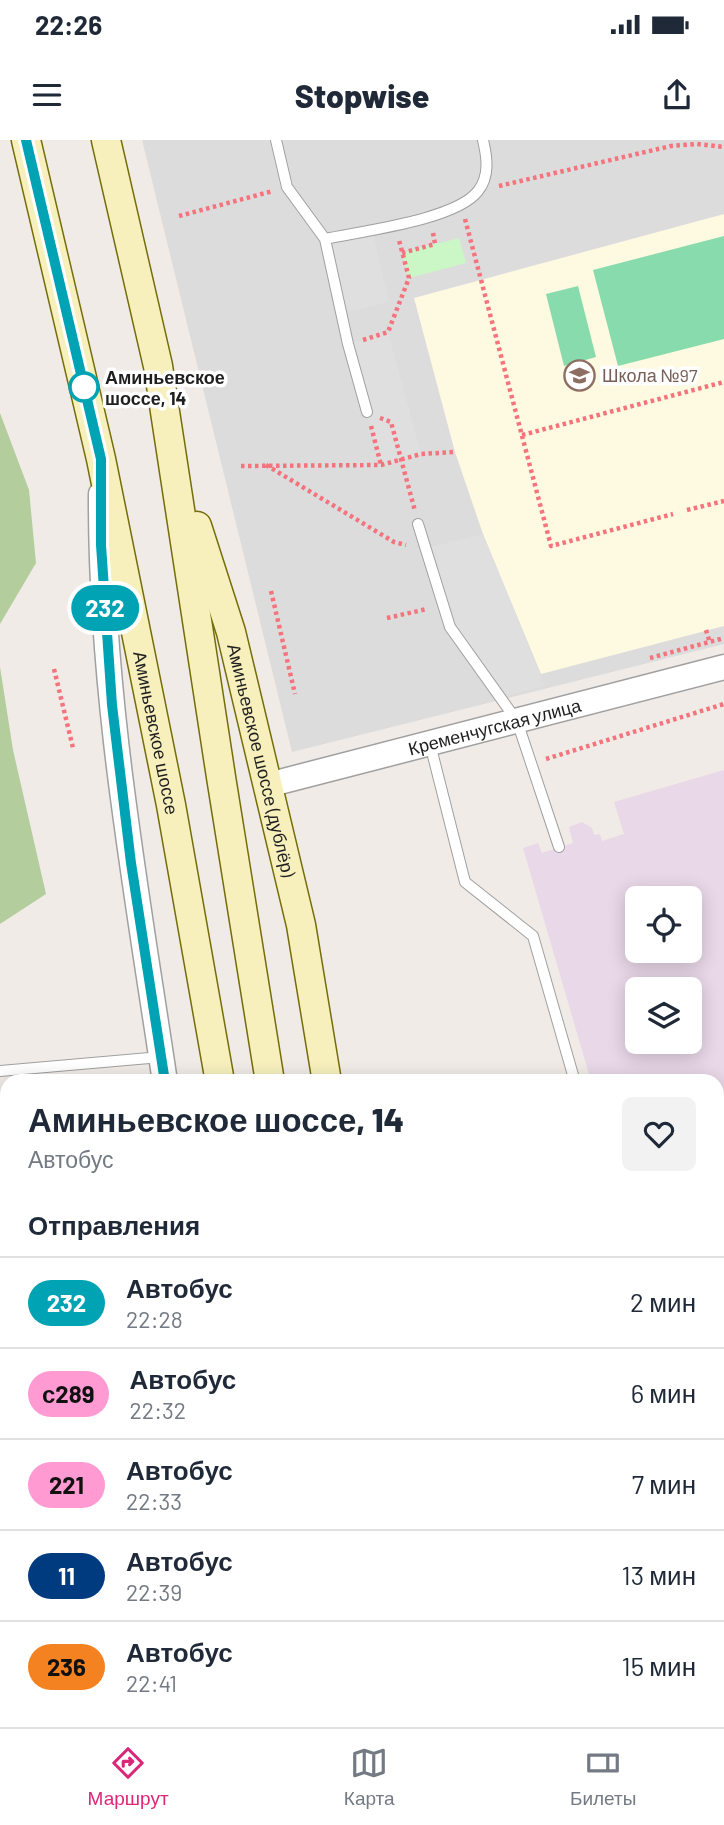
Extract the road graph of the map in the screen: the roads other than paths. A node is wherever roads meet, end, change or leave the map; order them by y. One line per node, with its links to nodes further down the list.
1 (26, 140): 8 (main road, Аминьевское шоссе)
2 (106, 140): 7 (main road)
3 (276, 140): 5 (lane)
4 (483, 140): 5 (lane)
5 (325, 239): 6 (lane)
6 (367, 412)
7 (172, 446): 13 (main road, Аминьевское шоссе (дублёр)); 18 (main road)
8 (101, 459): 15 (street); 17 (main road, Аминьевское шоссе)
9 (418, 524): 11 (lane)
10 (724, 667): 11 (street, Кременчугская улица)
11 (517, 721): 12 (street, Кременчугская улица); 14 (lane)
12 (429, 744): 13 (street, Кременчугская улица); 20 (lane)
13 (268, 785): 19 (main road, Аминьевское шоссе (дублёр))
14 (559, 847)
15 (163, 1069): 16 (lane)
16 (0, 1071)
17 (219, 1074)
18 (269, 1074)
19 (326, 1074)
20 (573, 1074)

